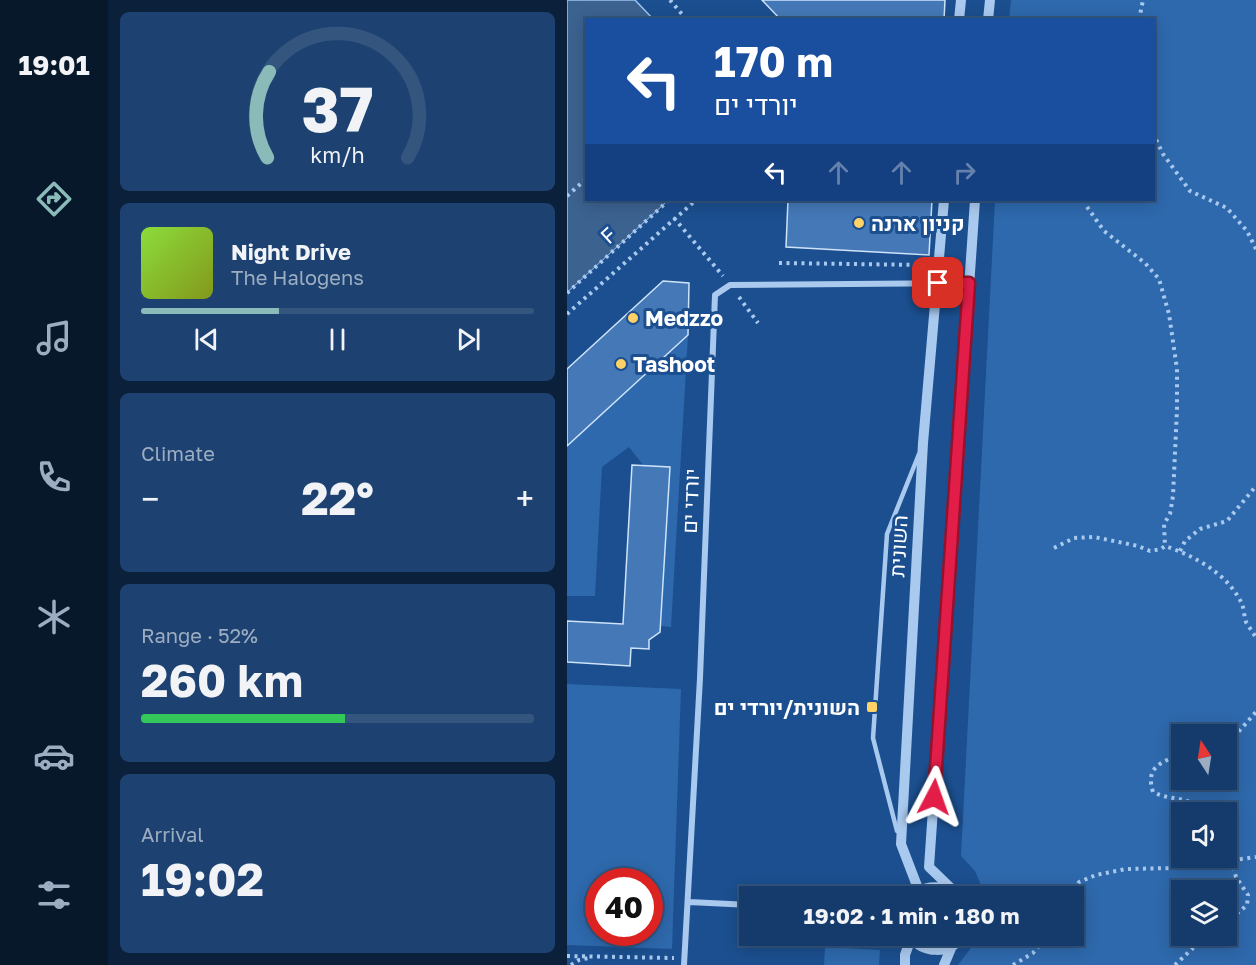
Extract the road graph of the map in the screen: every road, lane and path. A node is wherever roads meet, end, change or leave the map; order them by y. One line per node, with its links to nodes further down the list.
1 (670, 0): 5 (path)
2 (961, 0): 6 (street)
3 (990, 0): 7 (street)
4 (1143, 0): 8 (path)
5 (685, 18)
6 (959, 18)
7 (988, 18)
8 (1139, 18)
9 (1155, 137): 18 (path)
10 (585, 180): 11 (path)
11 (567, 196)
12 (668, 201): 24 (path, F)
13 (695, 201): 17 (path)
14 (944, 201): 20 (street, השונית)
15 (975, 201): 22 (street)
16 (1085, 201): 29 (path)
17 (674, 218): 23 (path); 25 (path)
18 (1256, 249)
19 (779, 263): 20 (path)
20 (938, 265): 21 (street, השונית)
21 (938, 283): 22 (street); 23 (street); 27 (street, השונית)
22 (969, 283): 43 (street)
23 (730, 285): 26 (path); 45 (street, יורדי ים)
24 (567, 293)
25 (567, 314)
26 (758, 322)
27 (923, 443): 37 (street, השונית); 37 (lane)
28 (1256, 486): 31 (path)
29 (1165, 546): 30 (path); 31 (path)
30 (1054, 548)
31 (1180, 551): 32 (path)
32 (1256, 638)
33 (1256, 712): 34 (path)
34 (1237, 733)
35 (1171, 759): 36 (path)
36 (1188, 802)
37 (901, 844): 42 (street, השונית)
38 (1256, 857): 39 (path)
39 (1237, 858)
40 (1176, 868): 44 (path)
41 (1233, 868): 47 (path)
42 (914, 886)
43 (949, 886)
44 (1077, 886)
45 (689, 902): 46 (street); 55 (street, יורדי ים)
46 (739, 904)
47 (1237, 914)
48 (908, 946): 57 (street)
49 (921, 946): 50 (street)
50 (953, 946): 58 (street)
51 (1039, 946): 59 (path)
52 (1196, 946): 60 (path)
53 (567, 956): 54 (path)
54 (595, 957): 55 (path); 56 (path)
55 (685, 961)
56 (571, 965)
57 (905, 965)
58 (944, 965)
59 (1013, 965)
60 (1175, 965)

